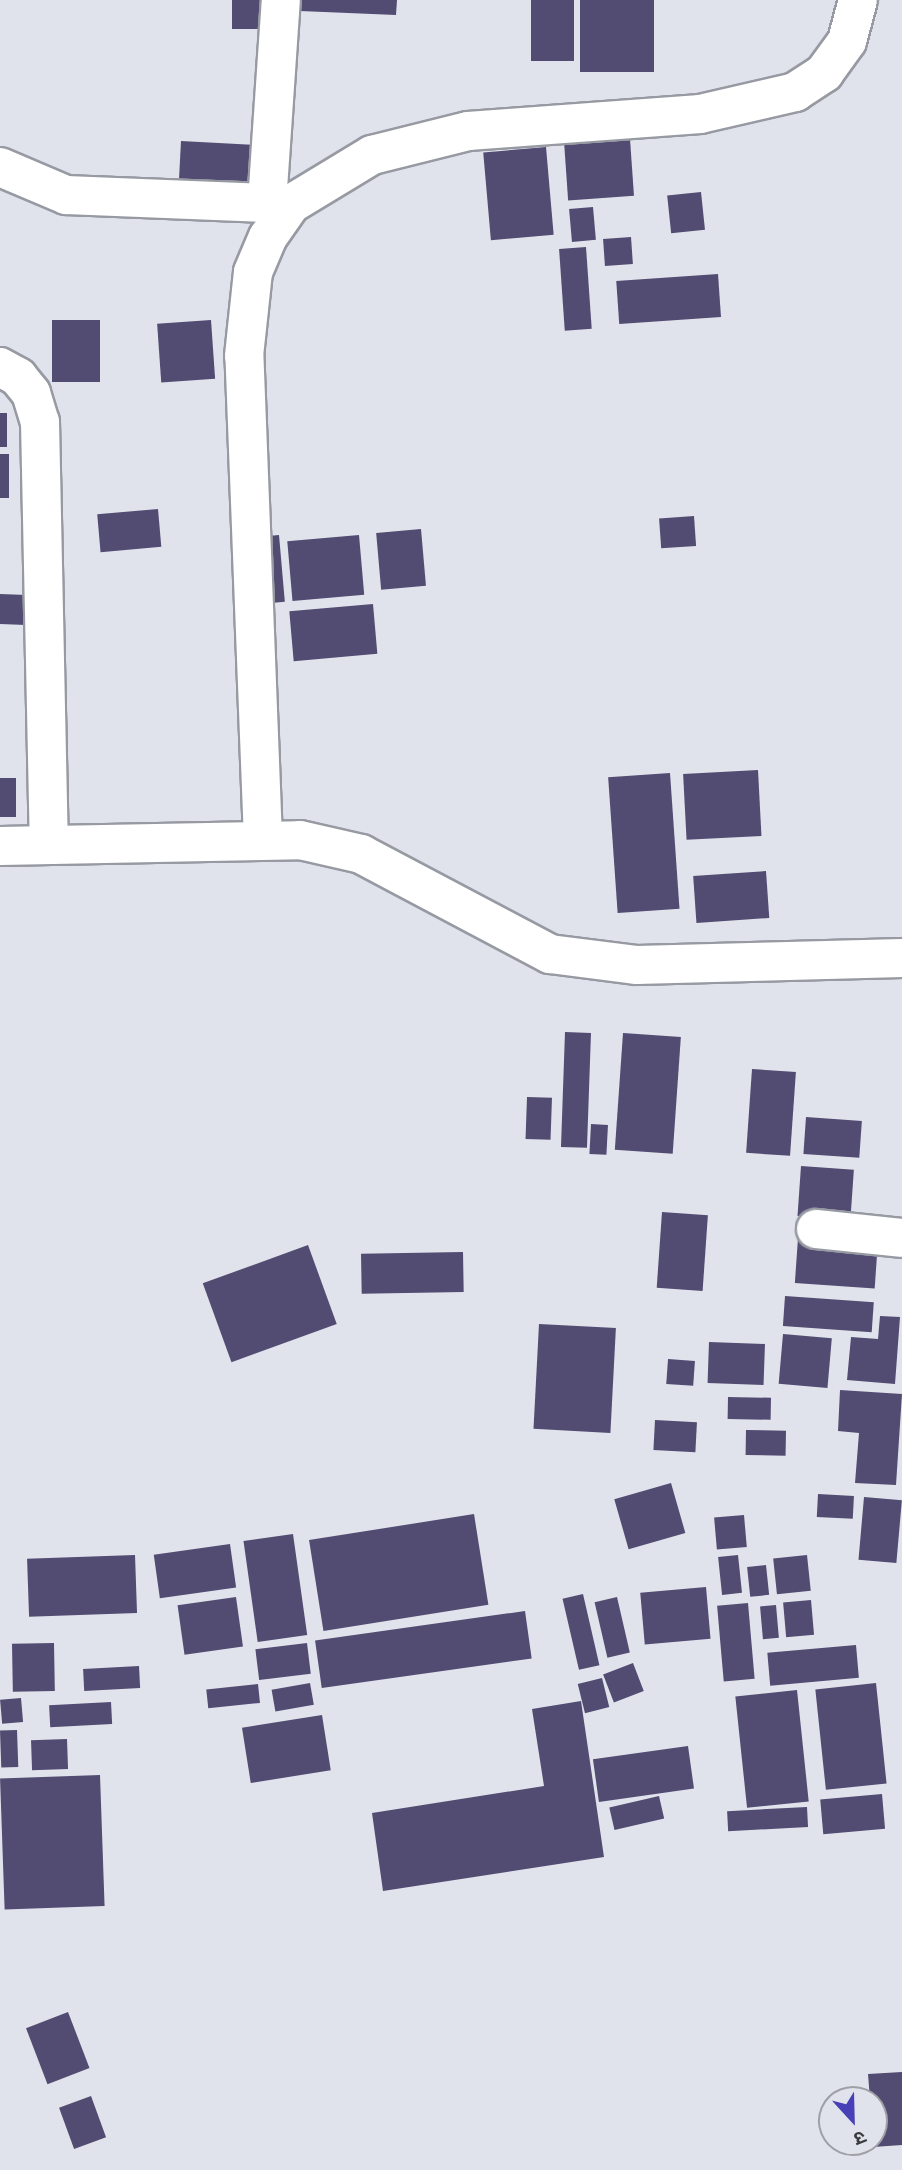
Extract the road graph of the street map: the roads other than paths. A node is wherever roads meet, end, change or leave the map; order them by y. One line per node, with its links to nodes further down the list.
1 (281, 0): 4 (street)
2 (858, 0): 4 (street)
3 (0, 167): 4 (street)
4 (279, 204): 6 (street)
5 (0, 367): 7 (street)
6 (262, 840): 7 (street); 9 (street)
7 (49, 844): 8 (street)
8 (0, 846)
9 (902, 958)
10 (816, 1229): 11 (street)
11 (902, 1238)

